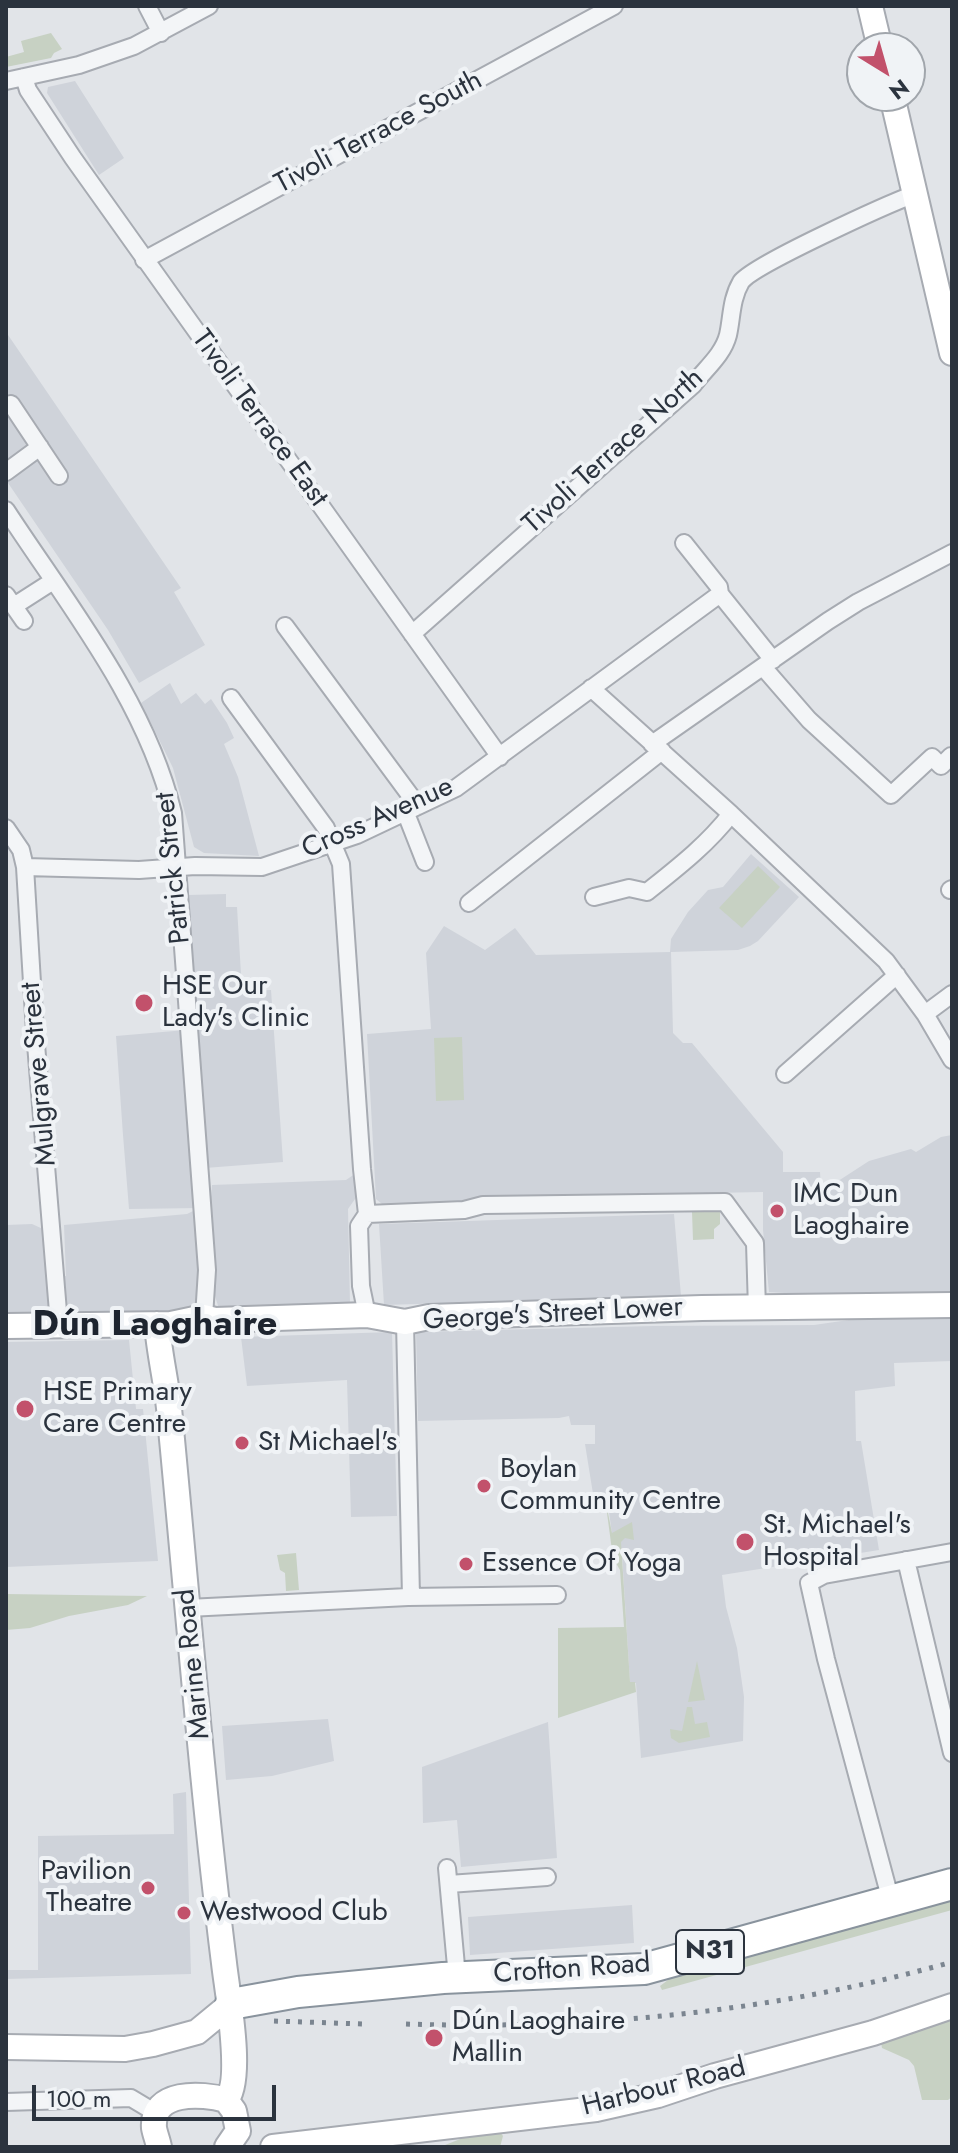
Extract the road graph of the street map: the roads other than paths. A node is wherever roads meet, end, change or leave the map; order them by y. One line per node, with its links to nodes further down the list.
1 (147, 6): 6 (street)
2 (209, 6): 6 (street)
3 (614, 6): 11 (street, Tivoli Terrace South)
4 (870, 6): 5 (street)
5 (876, 32)
6 (161, 33): 7 (street)
7 (24, 77): 8 (street); 11 (street, Tivoli Terrace East)
8 (6, 81)
9 (896, 112): 10 (street)
10 (915, 194): 12 (street); 26 (street, Tivoli Terrace North)
11 (144, 260): 26 (street, Tivoli Terrace East)
12 (952, 353)
13 (11, 404): 14 (street)
14 (40, 447): 15 (street); 16 (street)
15 (6, 472)
16 (59, 476)
17 (6, 510): 18 (street, Patrick Street)
18 (12, 535): 21 (street, Patrick Street)
19 (684, 543): 22 (street)
20 (952, 553): 27 (street)
21 (53, 581): 23 (street); 39 (street, Patrick Street)
22 (720, 594): 27 (street); 28 (street, Cross Avenue)
23 (10, 600): 24 (street)
24 (24, 621)
25 (285, 626): 33 (street)
26 (412, 634): 32 (street, Tivoli Terrace East)
27 (768, 664): 30 (street); 31 (street)
28 (591, 688): 30 (street); 32 (street, Cross Avenue)
29 (231, 698): 36 (street)
30 (657, 747): 34 (street); 41 (street)
31 (951, 756)
32 (500, 757): 33 (street, Cross Avenue)
33 (411, 809): 36 (street, Cross Avenue); 37 (street)
34 (731, 814): 40 (street); 42 (street)
35 (6, 828): 38 (street, Mulgrave Street)
36 (334, 843): 39 (street, Cross Avenue); 47 (street)
37 (425, 862)
38 (25, 867): 39 (street, Cross Avenue); 53 (street, Mulgrave Street)
39 (176, 868): 51 (street, Patrick Street)
40 (594, 897)
41 (469, 903)
42 (897, 975): 44 (street); 46 (street)
43 (952, 994): 44 (street)
44 (925, 1014): 45 (street)
45 (952, 1060)
46 (785, 1074)
47 (367, 1214): 49 (street); 50 (street)
48 (952, 1305): 49 (street, George's Street Lower)
49 (750, 1309): 52 (street, George's Street Lower)
50 (367, 1315): 51 (street, George's Street Lower); 52 (street, George's Street Lower)
51 (204, 1317): 54 (street, George's Street Lower)
52 (405, 1322): 59 (street)
53 (59, 1324): 54 (street, George's Street Lower); 55 (street, George's Street Lower)
54 (157, 1324): 60 (street, Marine Road)
55 (6, 1326)
56 (952, 1552): 57 (street)
57 (906, 1560): 61 (street); 64 (street)
58 (557, 1595): 59 (street)
59 (411, 1597): 60 (street)
60 (188, 1608): 66 (street, Marine Road)
61 (952, 1753)
62 (547, 1877): 65 (street)
63 (952, 1884): 64 (highway, Crofton Road / N31)
64 (891, 1901): 65 (highway, Crofton Road / N31)
65 (457, 1977): 66 (highway, Crofton Road / N31)
66 (231, 2004): 68 (street); 69 (street)
67 (952, 2006): 75 (street, Harbour Road)
68 (6, 2047)
69 (226, 2100): 71 (street); 72 (street)
70 (6, 2102): 71 (street)
71 (156, 2113): 73 (street)
72 (232, 2139): 74 (street)
73 (159, 2147)
74 (258, 2147)
75 (273, 2147)

